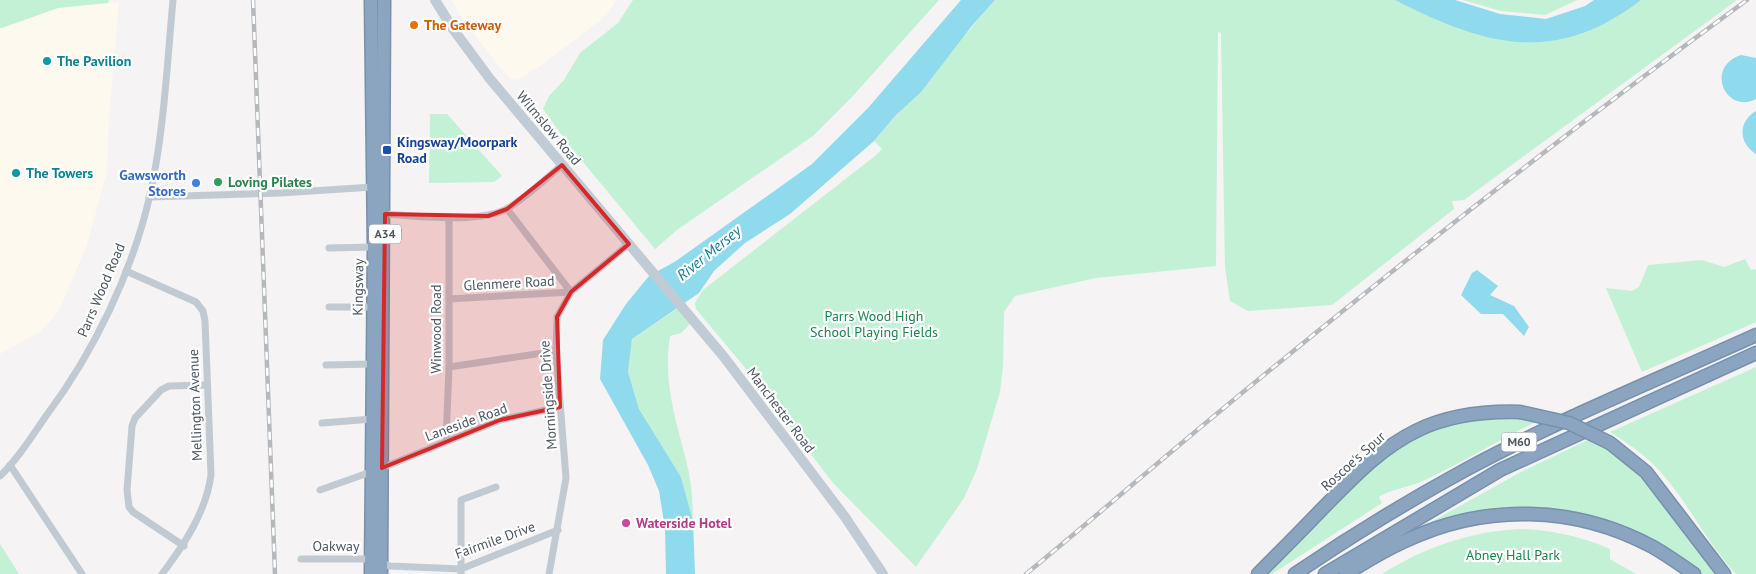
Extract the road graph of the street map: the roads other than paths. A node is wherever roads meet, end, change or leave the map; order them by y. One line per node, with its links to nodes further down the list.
1 (173, 0): 7 (street, Parrs Wood Road)
2 (371, 0): 6 (highway, Kingsway / A34)
3 (384, 0): 9 (highway, Kingsway / A34)
4 (435, 0): 5 (main road, Wilmslow Road)
5 (562, 165): 8 (street); 11 (main road, Wilmslow Road)
6 (373, 187): 7 (street); 12 (highway, Kingsway / A34)
7 (149, 197): 15 (street, Parrs Wood Road)
8 (507, 209): 10 (street); 16 (street)
9 (385, 214): 10 (street); 32 (highway, Kingsway / A34)
10 (449, 217): 17 (street, Winwood Road)
11 (629, 244): 14 (main road, Wilmslow Road); 16 (street, Morningside Drive)
12 (374, 247): 13 (street); 19 (highway, Kingsway / A34)
13 (329, 248)
14 (650, 268): 45 (main road, Manchester Road)
15 (126, 271): 26 (street, Mellington Avenue); 31 (street, Parrs Wood Road)
16 (571, 292): 17 (street, Glenmere Road); 21 (street, Morningside Drive)
17 (449, 300): 25 (street, Winwood Road)
18 (329, 307): 19 (street)
19 (372, 307): 24 (highway, Kingsway / A34)
20 (1756, 336): 47 (highway, M60)
21 (556, 351): 25 (street); 27 (street, Morningside Drive)
22 (1756, 353): 48 (highway, M60)
23 (326, 364): 24 (street)
24 (372, 364): 28 (highway, Kingsway / A34)
25 (449, 367): 30 (street, Winwood Road)
26 (206, 385): 37 (street, Mellington Avenue); 37 (street)
27 (560, 407): 30 (street, Laneside Road); 36 (street, Morningside Drive)
28 (372, 419): 29 (street); 32 (highway, Kingsway / A34)
29 (322, 423)
30 (446, 441): 32 (street, Laneside Road)
31 (10, 466): 33 (street, Parrs Wood Road); 41 (street)
32 (377, 470): 35 (street, Laneside Road); 39 (highway, Kingsway / A34)
33 (0, 476)
34 (496, 487): 40 (street)
35 (320, 490)
36 (558, 530): 40 (street, Fairmile Drive); 44 (street, Morningside Drive)
37 (184, 546): 42 (street, Mellington Avenue)
38 (301, 558): 39 (street, Oakway)
39 (378, 565): 40 (street, Fairmile Drive); 43 (highway, Kingsway / A34)
40 (461, 572)
41 (82, 574)
42 (162, 574)
43 (371, 574)
44 (549, 574)
45 (883, 574)
46 (1258, 574): 51 (highway, Roscoe's Spur / M60, bridge)
47 (1295, 574)
48 (1325, 574)
49 (1346, 574): 50 (highway)
50 (1694, 574)
51 (1724, 574)

